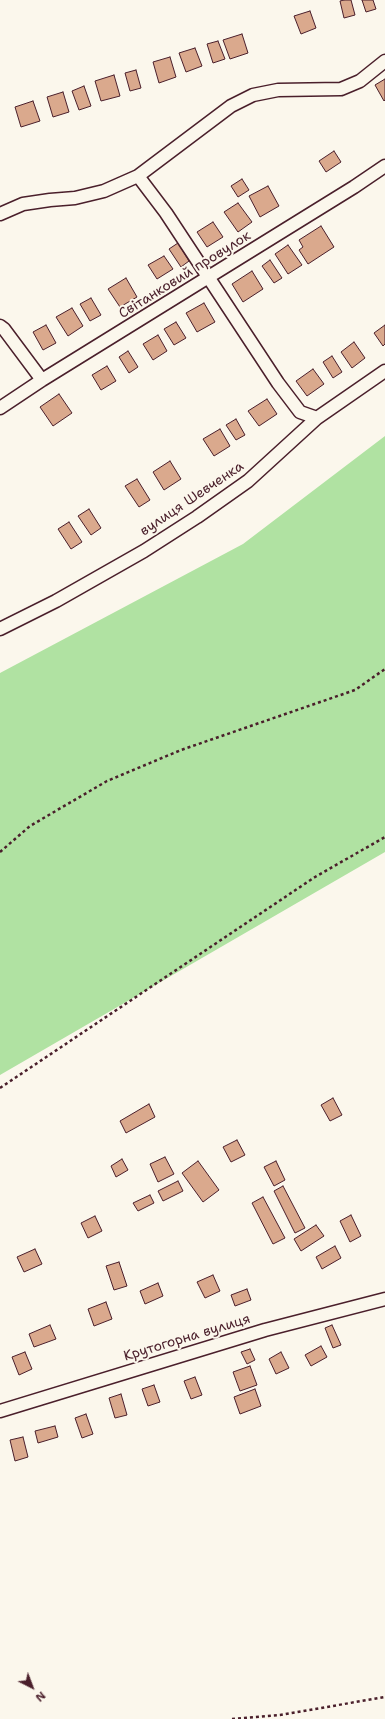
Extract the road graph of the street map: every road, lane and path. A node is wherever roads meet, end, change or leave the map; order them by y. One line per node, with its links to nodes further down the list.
1 (385, 61): 3 (street)
2 (385, 166): 5 (street, Світанковий провулок)
3 (138, 176): 4 (street); 5 (street)
4 (0, 214)
5 (209, 278): 8 (street, Світанковий провулок); 10 (street)
6 (0, 326): 8 (street)
7 (385, 371): 10 (street, вулиця Шевченка)
8 (42, 380): 9 (street, Світанковий провулок)
9 (0, 408)
10 (317, 418): 11 (street, вулиця Шевченка)
11 (0, 629)
12 (385, 669): 14 (path)
13 (385, 837): 15 (path)
14 (0, 852)
15 (0, 1088)
16 (385, 1299): 17 (street, Крутогорна вулиця)
17 (0, 1411)
18 (385, 1696): 19 (path)
19 (232, 1719)

